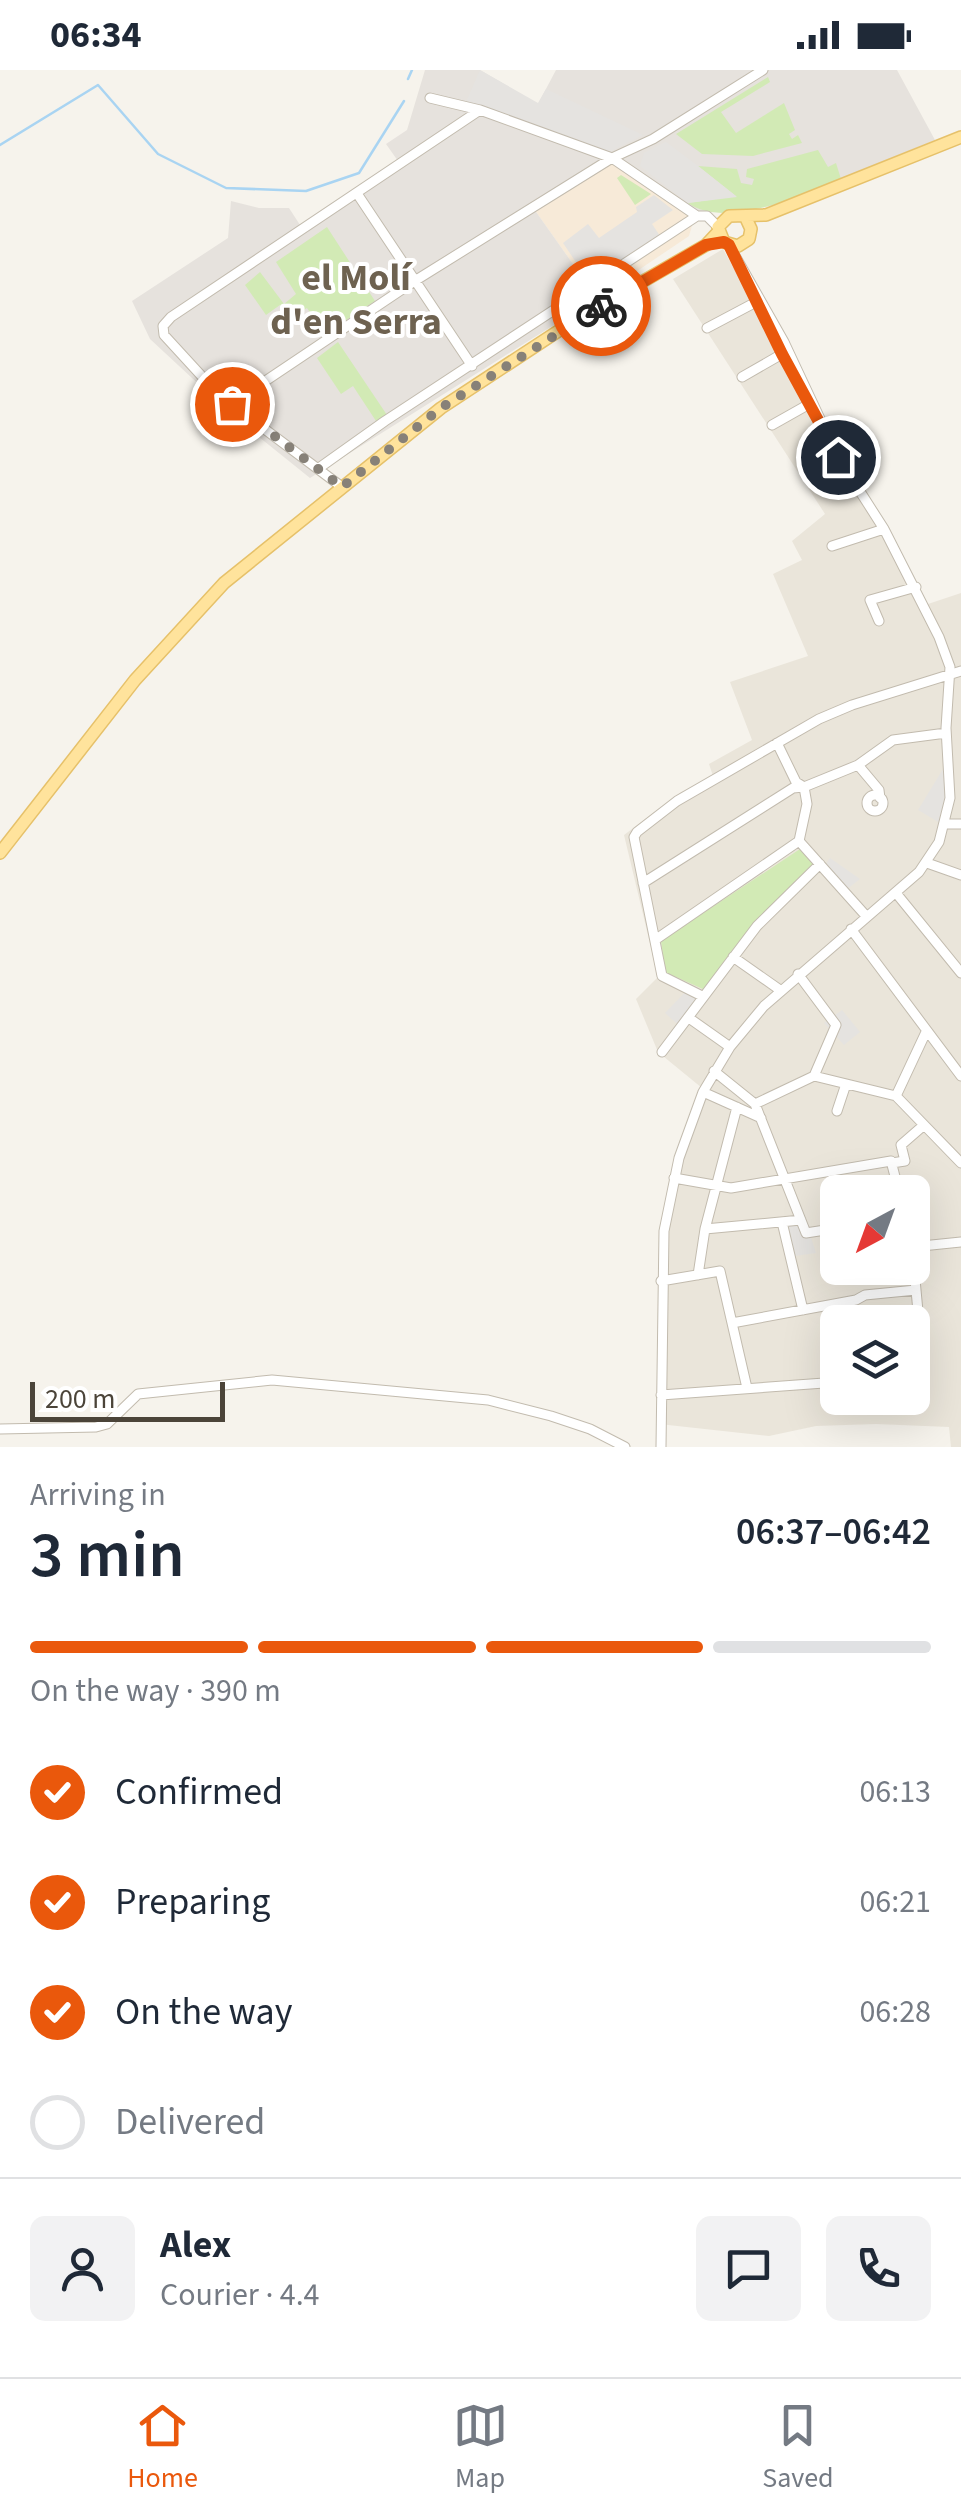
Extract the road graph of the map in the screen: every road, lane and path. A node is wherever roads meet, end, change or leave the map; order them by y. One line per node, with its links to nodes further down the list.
1 (763, 70): 5 (street)
2 (430, 98): 3 (street)
3 (480, 110): 5 (street); 6 (street)
4 (961, 137): 7 (main road)
5 (612, 158): 8 (street); 13 (street)
6 (358, 195): 13 (street); 20 (street)
7 (766, 215): 9 (main road); 11 (main road)
8 (697, 216): 10 (street); 17 (street)
9 (745, 216): 10 (main road); 11 (main road)
10 (720, 233): 11 (main road); 12 (street); 23 (main road)
11 (749, 238): 12 (street)
12 (743, 274): 14 (street)
13 (413, 282): 17 (street); 20 (street)
14 (758, 301): 15 (street); 16 (street); 19 (street)
15 (708, 328)
16 (782, 354): 18 (street); 19 (street)
17 (472, 366): 22 (street)
18 (742, 377)
19 (811, 403): 21 (street); 26 (street)
20 (232, 404): 22 (street)
21 (772, 425)
22 (326, 474): 23 (street); 24 (street); 25 (street)
23 (354, 478): 24 (main road)
24 (342, 487): 25 (main road)
25 (321, 504): 42 (main road)
26 (884, 529): 27 (street); 28 (street)
27 (832, 546)
28 (916, 586): 29 (street); 31 (street)
29 (879, 621)
30 (961, 672): 31 (street)
31 (948, 674): 32 (street); 33 (street)
32 (946, 733): 35 (street); 36 (street)
33 (777, 743): 37 (street); 46 (street)
34 (961, 753): 35 (street)
35 (948, 761): 39 (street)
36 (858, 764): 37 (street); 38 (street)
37 (804, 787): 41 (street); 46 (street)
38 (878, 795)
39 (945, 824): 40 (street); 43 (street)
40 (961, 824)
41 (799, 841): 44 (street); 50 (street)
42 (0, 853)
43 (927, 862): 45 (street); 47 (street)
44 (820, 864): 48 (street); 51 (street)
45 (961, 875)
46 (644, 883): 50 (street)
47 (896, 892): 48 (street); 53 (street)
48 (867, 917): 49 (street)
49 (851, 929): 52 (street); 57 (street)
50 (654, 940): 55 (street)
51 (733, 957): 54 (street); 55 (street)
52 (798, 974): 54 (street); 61 (street)
53 (961, 974)
54 (780, 990): 58 (street)
55 (702, 996): 56 (street)
56 (689, 1018): 58 (street); 59 (street)
57 (926, 1032): 62 (street); 65 (street)
58 (730, 1047): 60 (street)
59 (662, 1052)
60 (714, 1071): 64 (street); 66 (street)
61 (814, 1076): 63 (street); 66 (street)
62 (961, 1076)
63 (846, 1084): 65 (street); 68 (street)
64 (703, 1092): 67 (street); 74 (street)
65 (896, 1096): 70 (street)
66 (755, 1104): 69 (street)
67 (737, 1107): 69 (street); 76 (street)
68 (837, 1111)
69 (762, 1118): 75 (street)
70 (924, 1125): 71 (street); 72 (street)
71 (892, 1162): 73 (street); 75 (street)
72 (961, 1163)
73 (895, 1175)
74 (674, 1178): 76 (street); 84 (street)
75 (788, 1180): 76 (street); 77 (street)
76 (715, 1188): 79 (street)
77 (802, 1220): 78 (street); 80 (street)
78 (782, 1222): 79 (street); 88 (street)
79 (705, 1229): 83 (street)
80 (820, 1231)
81 (961, 1242): 82 (street)
82 (930, 1245)
83 (698, 1274): 84 (street); 89 (street)
84 (660, 1281): 92 (street)
85 (916, 1285): 86 (street)
86 (916, 1290): 87 (street); 88 (street)
87 (917, 1305)
88 (803, 1310): 89 (street)
89 (732, 1323): 91 (street)
90 (820, 1383): 91 (street)
91 (747, 1388): 92 (street)
92 (661, 1395): 95 (street)
93 (0, 1429): 94 (street)
94 (625, 1447)
95 (661, 1447)

